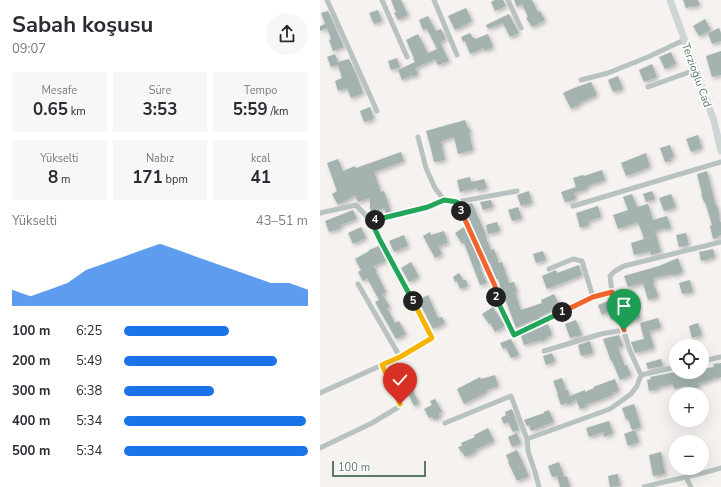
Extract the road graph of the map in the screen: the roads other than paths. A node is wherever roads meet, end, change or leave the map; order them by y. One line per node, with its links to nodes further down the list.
1 (327, 0): 13 (street)
2 (382, 0): 9 (street)
3 (434, 0): 8 (street)
4 (508, 0): 6 (street)
5 (670, 0): 7 (street, Terzioğlu Cad)
6 (521, 28)
7 (684, 40): 10 (street, Terzioğlu Cad); 11 (street)
8 (457, 55)
9 (407, 57)
10 (695, 70): 12 (street); 15 (street, Terzioğlu Cad)
11 (581, 80)
12 (648, 87)
13 (377, 111)
14 (418, 137): 18 (street)
15 (721, 151)
16 (721, 162): 20 (street)
17 (517, 191): 19 (street)
18 (444, 200): 19 (street); 22 (street)
19 (457, 202): 27 (street)
20 (574, 206)
21 (320, 213): 22 (street)
22 (371, 221): 30 (street)
23 (721, 242): 26 (street)
24 (549, 269): 27 (street)
25 (358, 284): 30 (street)
26 (612, 292): 27 (street); 28 (street)
27 (593, 297)
28 (624, 330): 29 (street); 35 (street)
29 (544, 351)
30 (400, 357): 33 (street)
31 (721, 357): 32 (street)
32 (709, 360)
33 (382, 365): 36 (street); 39 (street)
34 (669, 369): 35 (street)
35 (641, 375): 38 (street)
36 (320, 393)
37 (446, 423): 38 (street)
38 (527, 439): 43 (street)
39 (320, 448)
40 (721, 468): 41 (street)
41 (686, 477): 42 (street); 45 (street)
42 (664, 484): 44 (street)
43 (539, 487)
44 (644, 487)
45 (691, 487)

